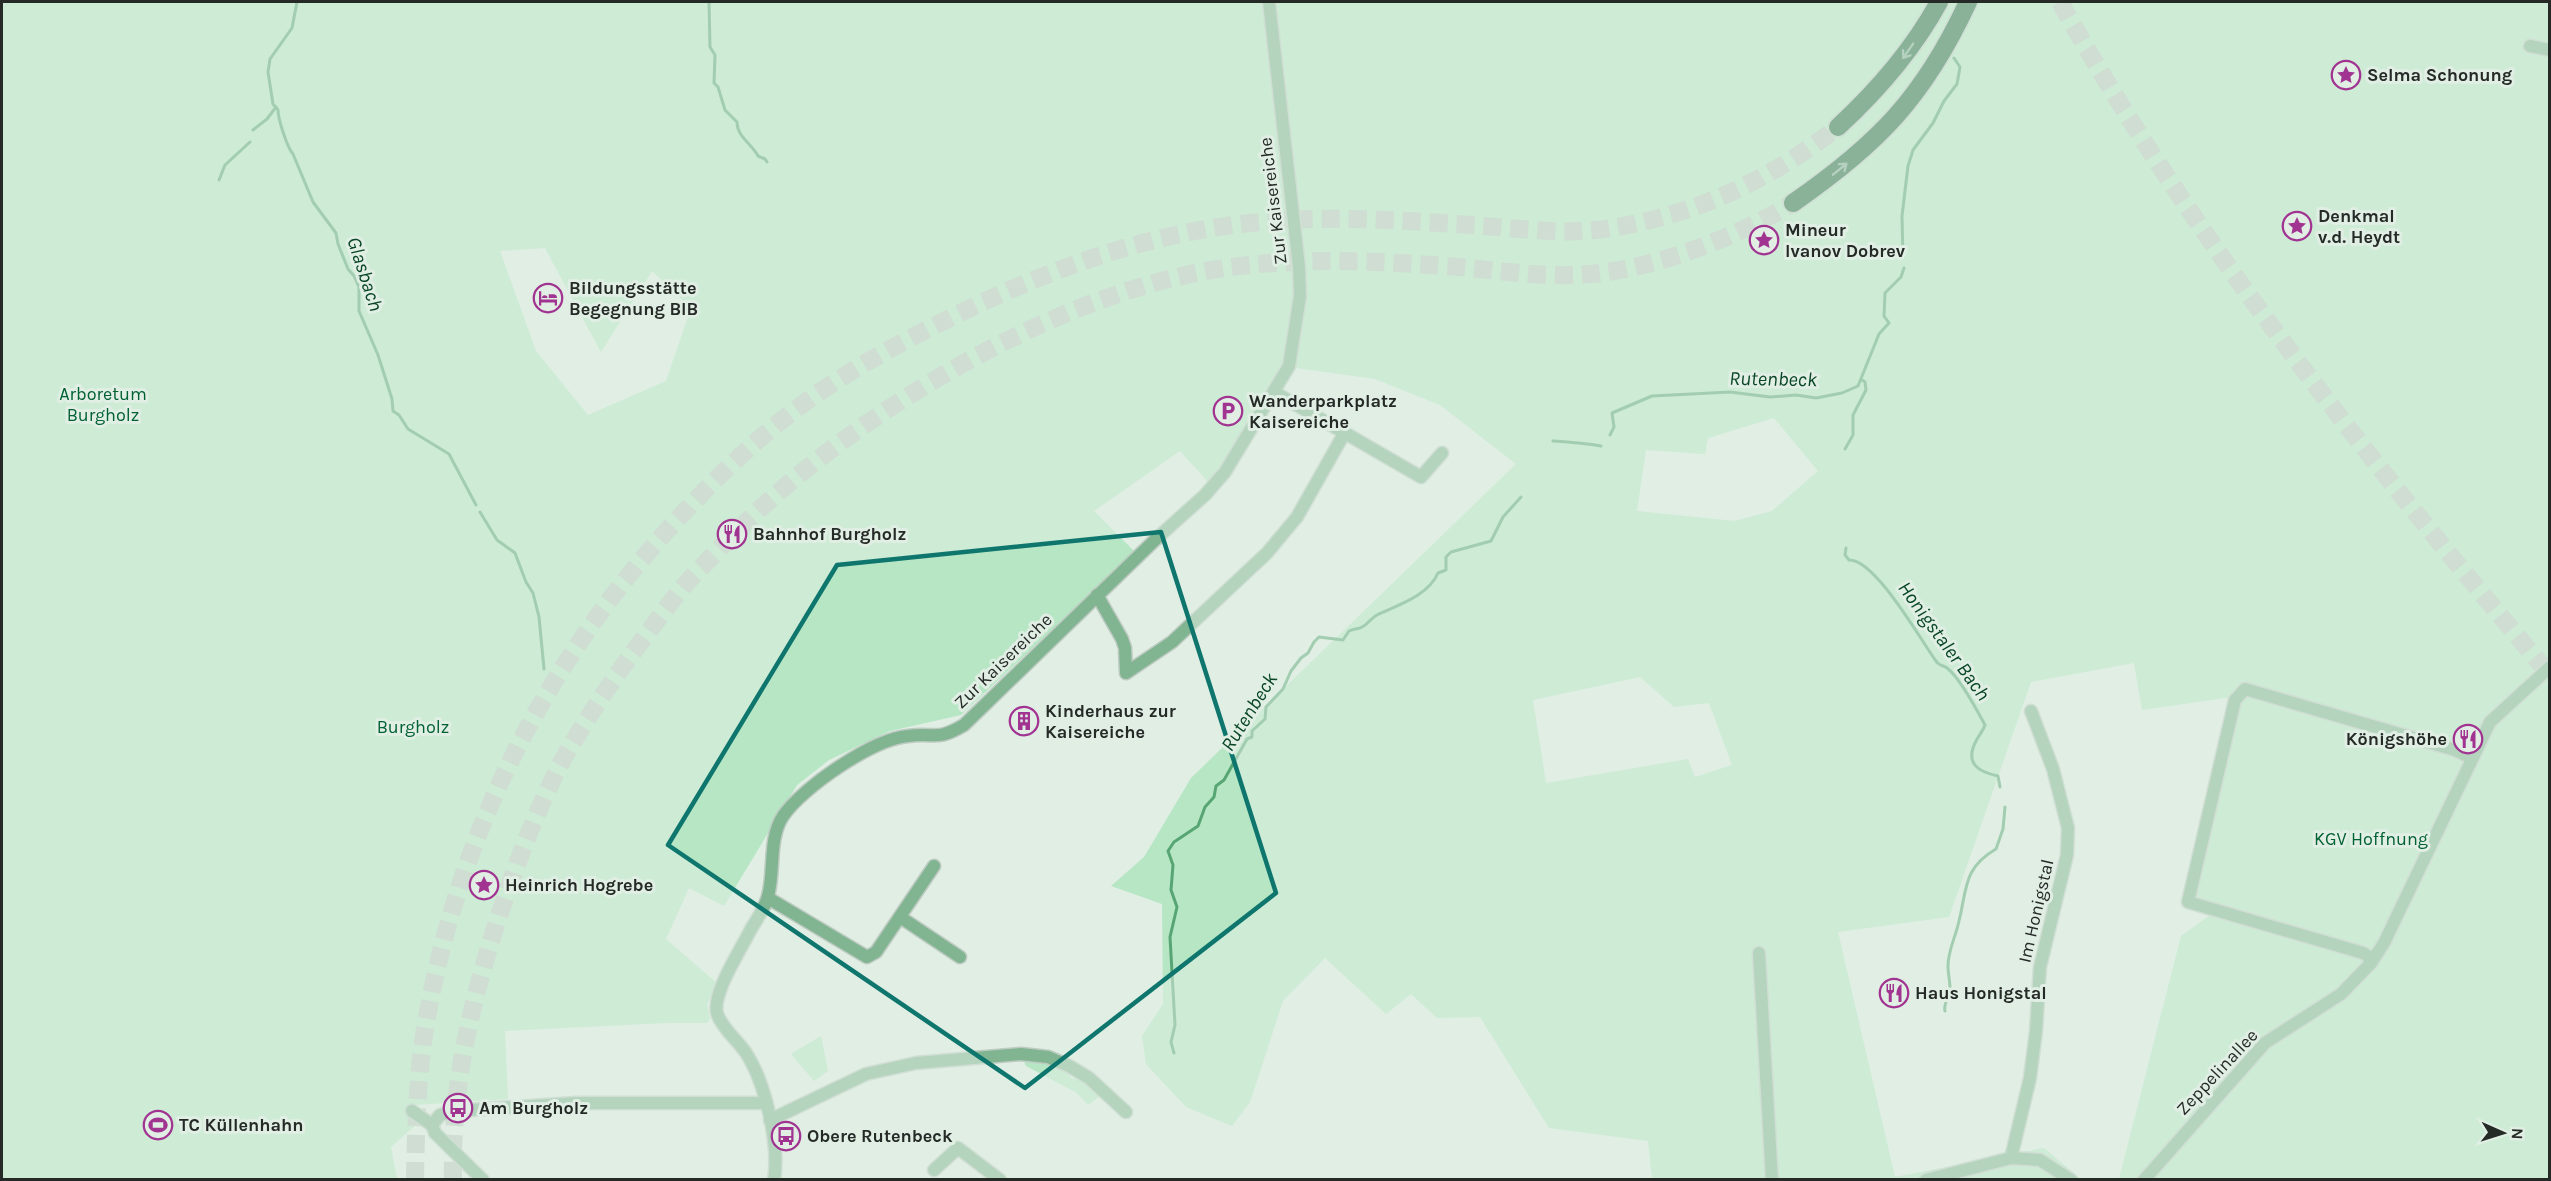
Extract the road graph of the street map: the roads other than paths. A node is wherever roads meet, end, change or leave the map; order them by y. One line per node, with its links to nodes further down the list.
1 (1269, 2): 8 (street, Zur Kaisereiche)
2 (1939, 2): 6 (highway, one-way to 6)
3 (1968, 2): 7 (highway, one-way to 3)
4 (2530, 46): 5 (street)
5 (2550, 50)
6 (1838, 127)
7 (1793, 203)
8 (1274, 392): 9 (street); 11 (street, Zur Kaisereiche)
9 (1344, 434): 10 (street); 11 (street)
10 (1442, 453)
11 (1097, 595): 16 (street, Zur Kaisereiche)
12 (2550, 667): 14 (street, Zeppelinallee)
13 (2031, 711): 26 (street, Im Honigstal)
14 (2472, 758): 20 (street, Zeppelinallee); 20 (street)
15 (934, 866): 17 (street)
16 (768, 898): 17 (street); 21 (street, Zur Kaisereiche)
17 (900, 917): 19 (street)
18 (1759, 953): 31 (street)
19 (960, 957)
20 (2371, 963): 34 (street, Zeppelinallee)
21 (765, 1103): 24 (street); 25 (street)
22 (412, 1111): 25 (street)
23 (1126, 1112): 24 (street)
24 (770, 1120): 29 (street)
25 (432, 1125): 28 (street)
26 (2011, 1158): 32 (street); 33 (street)
27 (934, 1170): 30 (street)
28 (483, 1179)
29 (774, 1179)
30 (1000, 1179)
31 (1772, 1179)
32 (1926, 1179)
33 (2071, 1179)
34 (2144, 1179)

